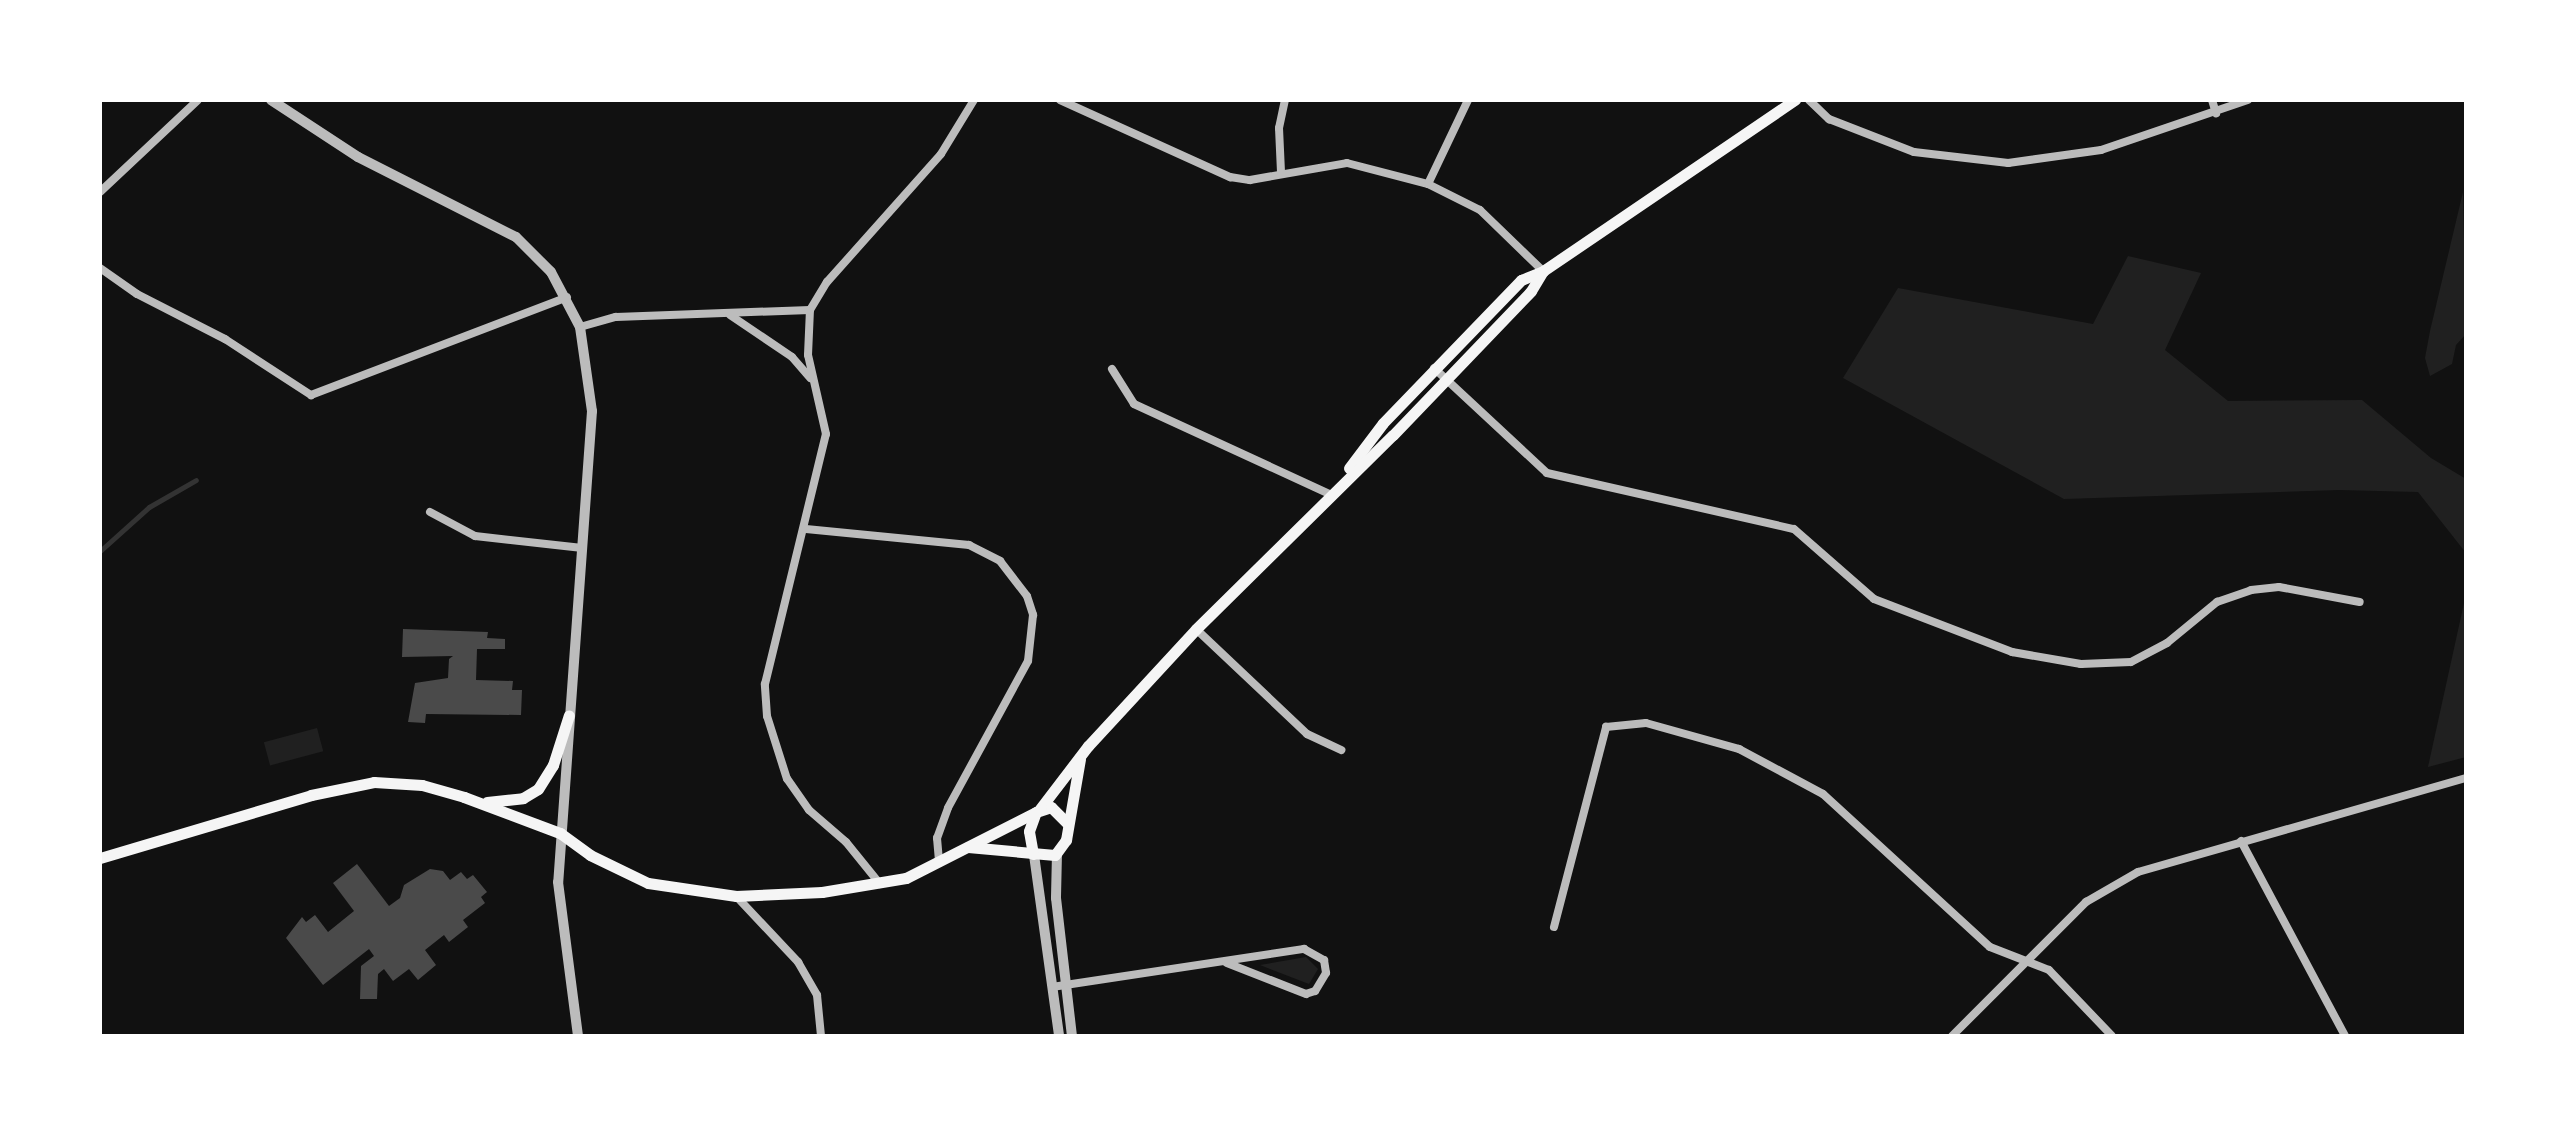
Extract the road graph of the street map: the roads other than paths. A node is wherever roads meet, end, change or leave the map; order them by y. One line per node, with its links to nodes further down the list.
1 (198, 100): 14 (street)
2 (271, 100): 17 (street)
3 (974, 100): 18 (street)
4 (1060, 100): 12 (street)
5 (1285, 100): 12 (street)
6 (1468, 100): 13 (street)
7 (1795, 100): 16 (main road)
8 (1809, 100): 11 (street)
9 (2212, 100): 11 (street)
10 (2248, 100): 11 (street)
11 (2216, 113)
12 (1281, 172): 13 (street)
13 (1428, 184): 16 (street)
14 (100, 192)
15 (100, 268): 17 (street)
16 (1543, 271): 21 (main road); 23 (main road)
17 (567, 297): 20 (street)
18 (810, 310): 19 (street); 24 (street)
19 (729, 315): 20 (street); 24 (street)
20 (580, 327): 28 (street)
21 (1434, 368): 23 (street); 25 (main road)
22 (1112, 369): 25 (street)
23 (1446, 379): 25 (main road); 29 (street)
24 (812, 381): 27 (street)
25 (1330, 494): 30 (main road)
26 (430, 512): 28 (street)
27 (806, 529): 44 (street); 45 (street)
28 (582, 548): 31 (street)
29 (2360, 602)
30 (1196, 629): 32 (street); 33 (main road)
31 (569, 715): 35 (main road); 38 (street)
32 (1341, 750)
33 (1080, 758): 36 (main road); 37 (main road)
34 (2466, 778): 39 (street)
35 (464, 797): 38 (main road); 43 (main road)
36 (1038, 811): 37 (main road); 40 (main road); 42 (main road)
37 (1067, 823): 41 (main road)
38 (560, 833): 46 (main road); 52 (street)
39 (2241, 841): 48 (street); 58 (street)
40 (966, 846): 42 (main road); 44 (main road)
41 (1057, 853): 42 (main road); 50 (street)
42 (1033, 854): 51 (street)
43 (100, 858)
44 (939, 863): 45 (main road)
45 (880, 884): 46 (main road)
46 (736, 896): 53 (street)
47 (1554, 927): 48 (street)
48 (2029, 961): 56 (street); 57 (street)
49 (1227, 963): 49 (street); 50 (street)
50 (1067, 985): 51 (street); 55 (street)
51 (1052, 987): 54 (street)
52 (578, 1036)
53 (821, 1036)
54 (1059, 1036)
55 (1072, 1036)
56 (1952, 1036)
57 (2112, 1036)
58 (2345, 1036)

